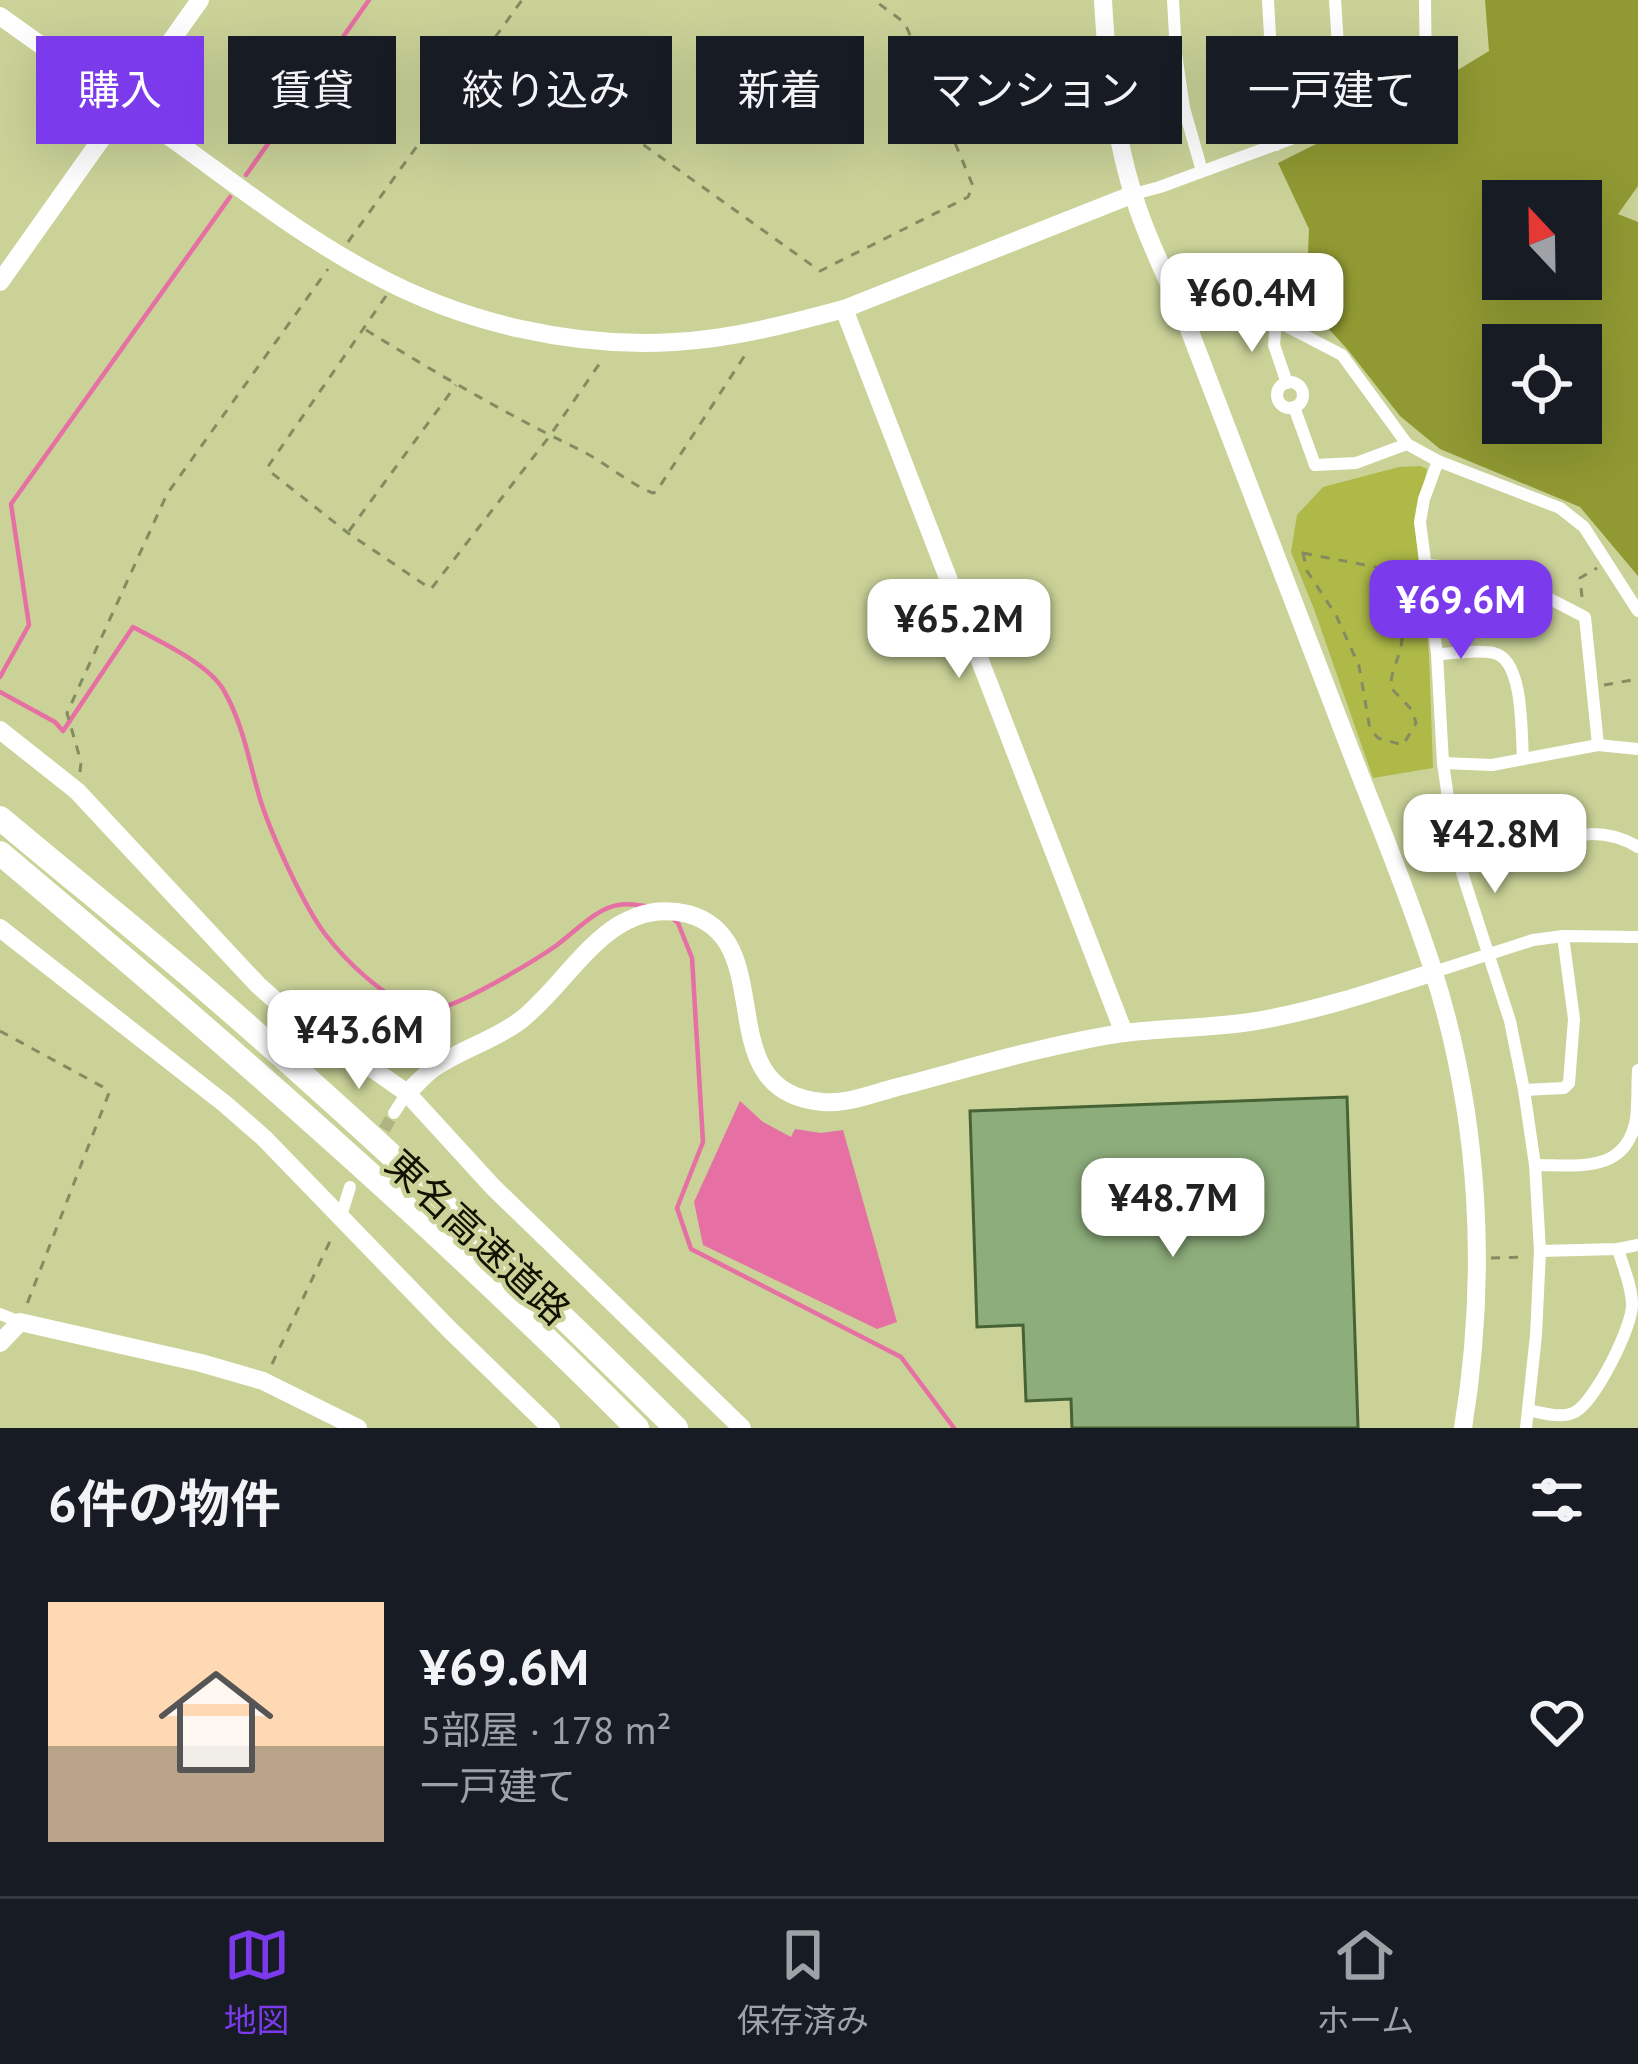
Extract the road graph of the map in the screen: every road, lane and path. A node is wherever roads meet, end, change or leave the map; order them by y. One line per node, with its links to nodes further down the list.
1 (200, 0): 10 (street)
2 (522, 0): 11 (path)
3 (874, 0): 18 (path)
4 (1103, 0): 21 (street)
5 (1173, 0): 20 (street)
6 (1268, 0): 19 (street)
7 (1335, 0): 12 (street)
8 (1425, 0): 13 (street)
9 (0, 16): 14 (street)
10 (175, 36)
11 (497, 36)
12 (1337, 36)
13 (1425, 36)
14 (36, 42)
15 (420, 142): 22 (path)
16 (100, 144): 23 (street)
17 (179, 144): 22 (street)
18 (641, 144)
19 (1276, 145): 20 (street)
20 (1202, 171): 21 (street)
21 (1134, 194): 25 (street); 27 (street)
22 (338, 255): 24 (street); 49 (path)
23 (0, 282)
24 (393, 285): 28 (path); 30 (street)
25 (844, 309): 29 (street); 60 (street)
26 (1276, 321): 27 (street); 33 (street); 33 (street)
27 (1187, 323): 58 (street)
28 (365, 329): 31 (path); 35 (path)
29 (753, 332): 30 (street); 32 (path)
30 (615, 342): 32 (path)
31 (456, 385): 32 (path); 35 (path)
32 (549, 436): 35 (path)
33 (1407, 444): 34 (street)
34 (1438, 461): 37 (street); 38 (street)
35 (348, 532)
36 (1304, 553): 36 (path)
37 (1609, 562): 39 (street); 40 (path)
38 (1427, 565): 40 (street); 41 (street)
39 (1638, 610)
40 (1585, 617): 43 (street)
41 (1437, 654): 47 (street); 48 (street)
42 (1638, 679): 43 (path)
43 (1592, 687): 45 (street)
44 (0, 730): 49 (street)
45 (1598, 746): 46 (street); 47 (street)
46 (1638, 749)
47 (1523, 758): 48 (street)
48 (1443, 764): 53 (street)
49 (77, 791): 63 (street)
50 (0, 818): 80 (highway, 東名高速道路)
51 (1638, 847): 53 (street)
52 (0, 853): 79 (highway, 東名高速道路)
53 (1456, 854): 57 (street)
54 (0, 928): 67 (street)
55 (1563, 936): 56 (street); 57 (street); 62 (street)
56 (1638, 937)
57 (1489, 953): 58 (street); 62 (street)
58 (1434, 972): 60 (street); 71 (street)
59 (0, 1031): 73 (path)
60 (1124, 1033): 63 (street)
61 (1638, 1076): 65 (street)
62 (1525, 1090): 65 (street)
63 (407, 1093): 64 (street); 81 (street)
64 (394, 1113)
65 (1535, 1165): 70 (street)
66 (350, 1187): 67 (street)
67 (340, 1219): 75 (path); 78 (street)
68 (1638, 1244): 69 (street)
69 (1618, 1249): 70 (street); 76 (street)
70 (1540, 1251): 71 (path); 76 (street)
71 (1478, 1259): 82 (street)
72 (0, 1314): 73 (street)
73 (20, 1322): 74 (street); 75 (street)
74 (0, 1343)
75 (263, 1382): 77 (street)
76 (1528, 1410): 83 (street)
77 (358, 1428)
78 (551, 1428)
79 (637, 1428)
80 (676, 1428)
81 (742, 1428)
82 (1463, 1428)
83 (1526, 1428)

